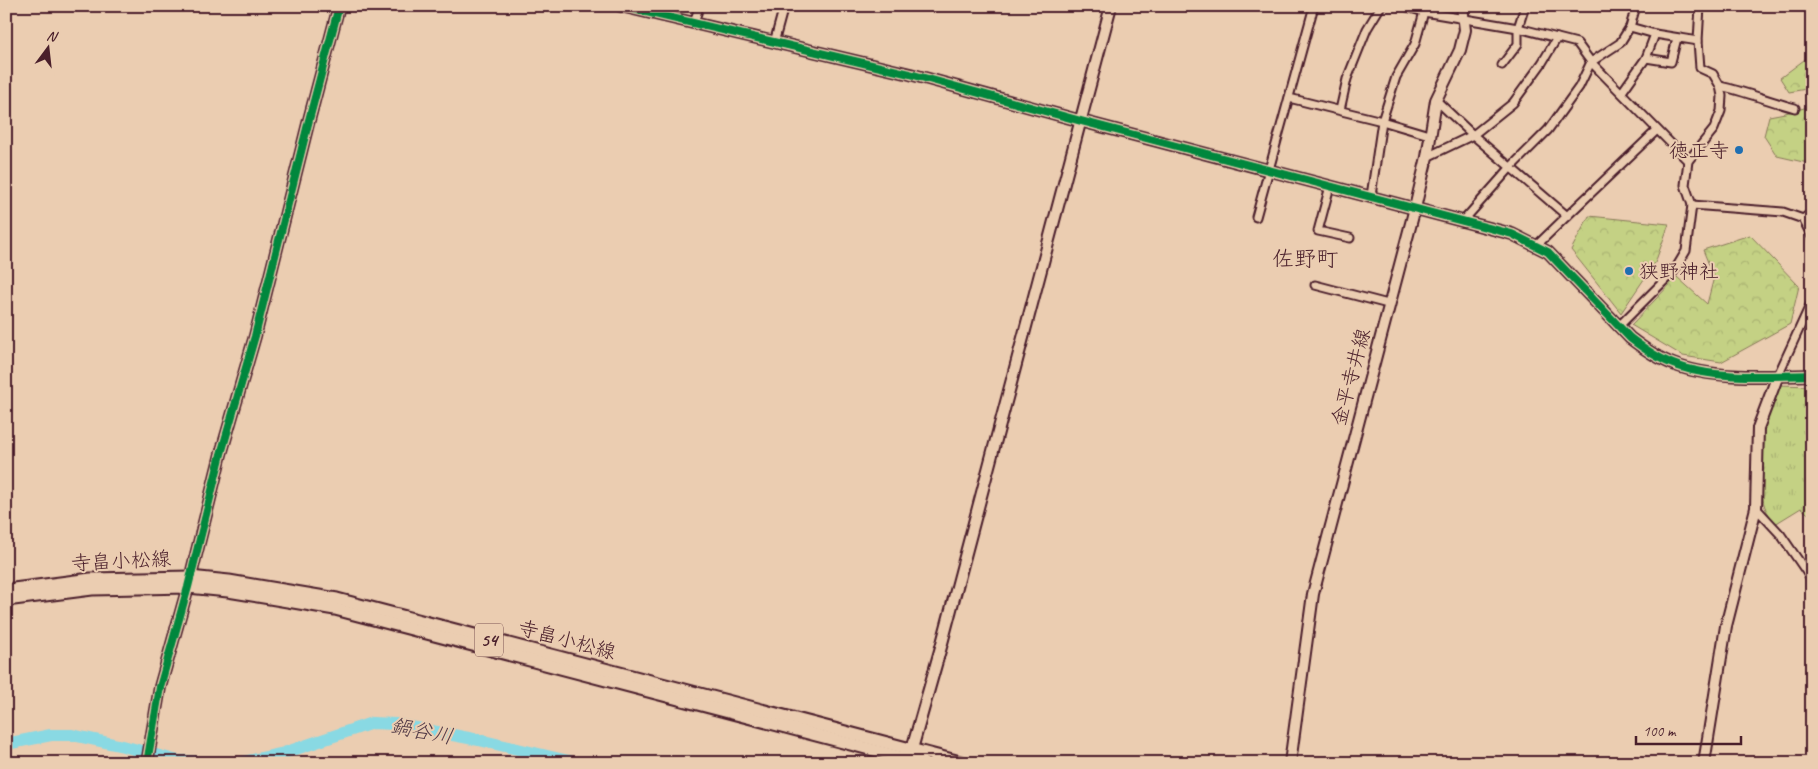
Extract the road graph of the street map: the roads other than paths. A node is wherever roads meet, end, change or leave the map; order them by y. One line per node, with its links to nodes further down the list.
1 (339, 6): 63 (street)
2 (622, 6): 16 (street)
3 (699, 6): 16 (street)
4 (784, 6): 23 (street)
5 (1111, 6): 33 (street)
6 (1314, 6): 29 (street)
7 (1381, 6): 32 (street)
8 (1404, 6): 13 (street)
9 (1462, 6): 15 (street, 金平寺井線)
10 (1525, 6): 18 (street)
11 (1636, 6): 17 (street)
12 (1700, 6): 22 (street)
13 (1413, 7): 14 (street)
14 (1424, 12): 15 (street); 34 (street)
15 (1464, 18): 18 (street); 30 (street, 金平寺井線)
16 (694, 24): 23 (street)
17 (1630, 27): 19 (street); 25 (street)
18 (1518, 28): 20 (street); 26 (street)
19 (1656, 34): 21 (street); 24 (street)
20 (1557, 38): 25 (street); 37 (street)
21 (1676, 38): 22 (street); 24 (street)
22 (1698, 41): 27 (street)
23 (774, 43): 33 (street)
24 (1646, 58): 28 (street)
25 (1591, 62): 28 (street); 40 (street)
26 (1502, 65)
27 (1720, 86): 31 (street); 39 (street)
28 (1622, 92): 35 (street)
29 (1289, 98): 32 (street); 41 (street)
30 (1436, 100): 36 (street, 金平寺井線); 37 (street)
31 (1795, 108)
32 (1340, 110): 34 (street)
33 (1080, 121): 41 (street); 66 (street)
34 (1382, 121): 36 (street); 43 (street)
35 (1657, 130): 39 (street); 47 (street)
36 (1429, 135): 38 (street, 金平寺井線)
37 (1473, 135): 38 (street); 40 (street)
38 (1427, 157): 45 (street, 金平寺井線)
39 (1688, 161): 44 (street)
40 (1511, 167): 47 (street); 50 (street)
41 (1269, 170): 42 (street); 48 (street)
42 (1330, 186): 43 (street); 52 (street)
43 (1371, 196): 45 (street)
44 (1692, 205): 49 (street); 58 (street)
45 (1415, 208): 50 (street); 56 (street, 金平寺井線)
46 (1812, 212): 49 (street)
47 (1567, 216): 53 (street)
48 (1256, 217)
49 (1803, 219): 51 (street)
50 (1464, 220): 53 (street)
51 (1812, 237)
52 (1350, 238)
53 (1537, 245): 58 (street)
54 (1315, 285): 56 (street)
55 (1812, 301): 57 (street)
56 (1388, 304): 70 (street, 金平寺井線)
57 (1810, 311): 59 (street)
58 (1618, 327): 59 (street)
59 (1778, 375): 60 (street); 61 (street)
60 (1812, 375)
61 (1756, 508): 62 (street); 71 (street)
62 (1812, 580)
63 (189, 582): 64 (main road, 寺畠小松線 / 54); 65 (main road, 寺畠小松線 / 54); 66 (main road, 寺畠小松線 / 54); 67 (street)
64 (6, 590)
65 (6, 600)
66 (910, 754): 68 (main road, 寺畠小松線 / 54); 69 (main road, 寺畠小松線 / 54)
67 (147, 763)
68 (923, 763)
69 (964, 763)
70 (1290, 763)
71 (1704, 763)

